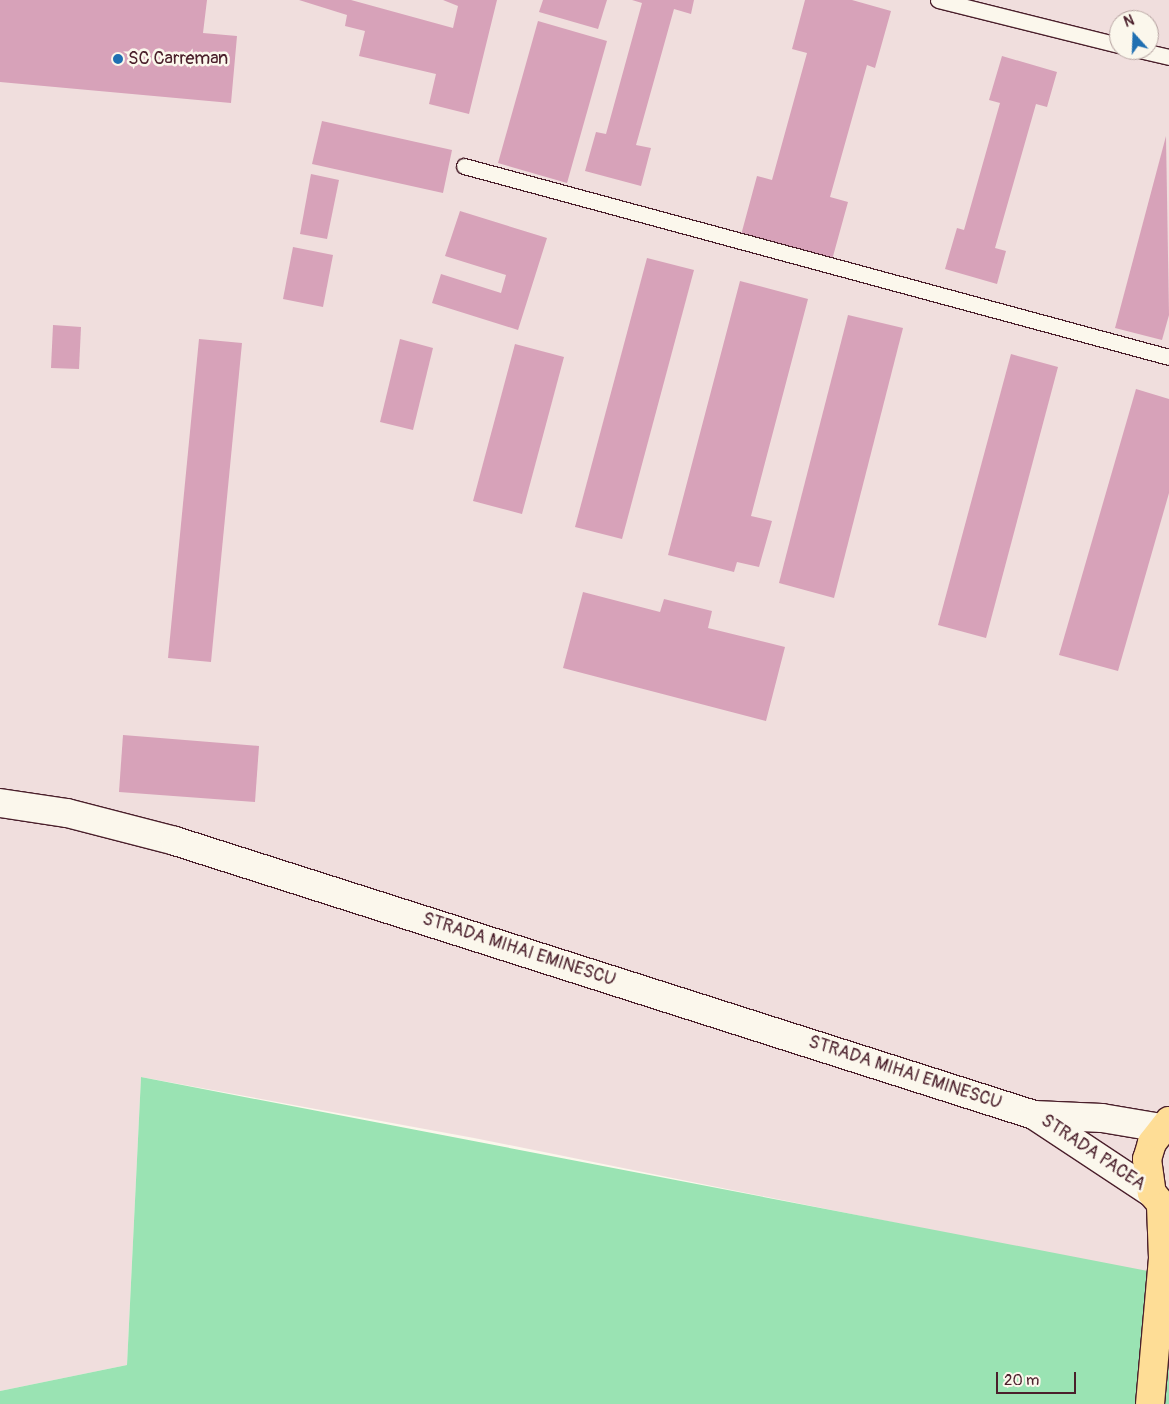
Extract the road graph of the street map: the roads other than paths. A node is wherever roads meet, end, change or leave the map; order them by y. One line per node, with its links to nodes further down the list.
1 (938, 0): 2 (lane)
2 (1109, 43)
3 (464, 166): 4 (lane)
4 (1169, 357)
5 (0, 803): 6 (street, STRADA MIHAI EMINESCU)
6 (1034, 1114): 7 (street, STRADA PACEA); 8 (street, STRADA PACEA)
7 (1165, 1124): 8 (highway)
8 (1161, 1204): 10 (highway)
9 (1169, 1368): 10 (highway)
10 (1152, 1404)

